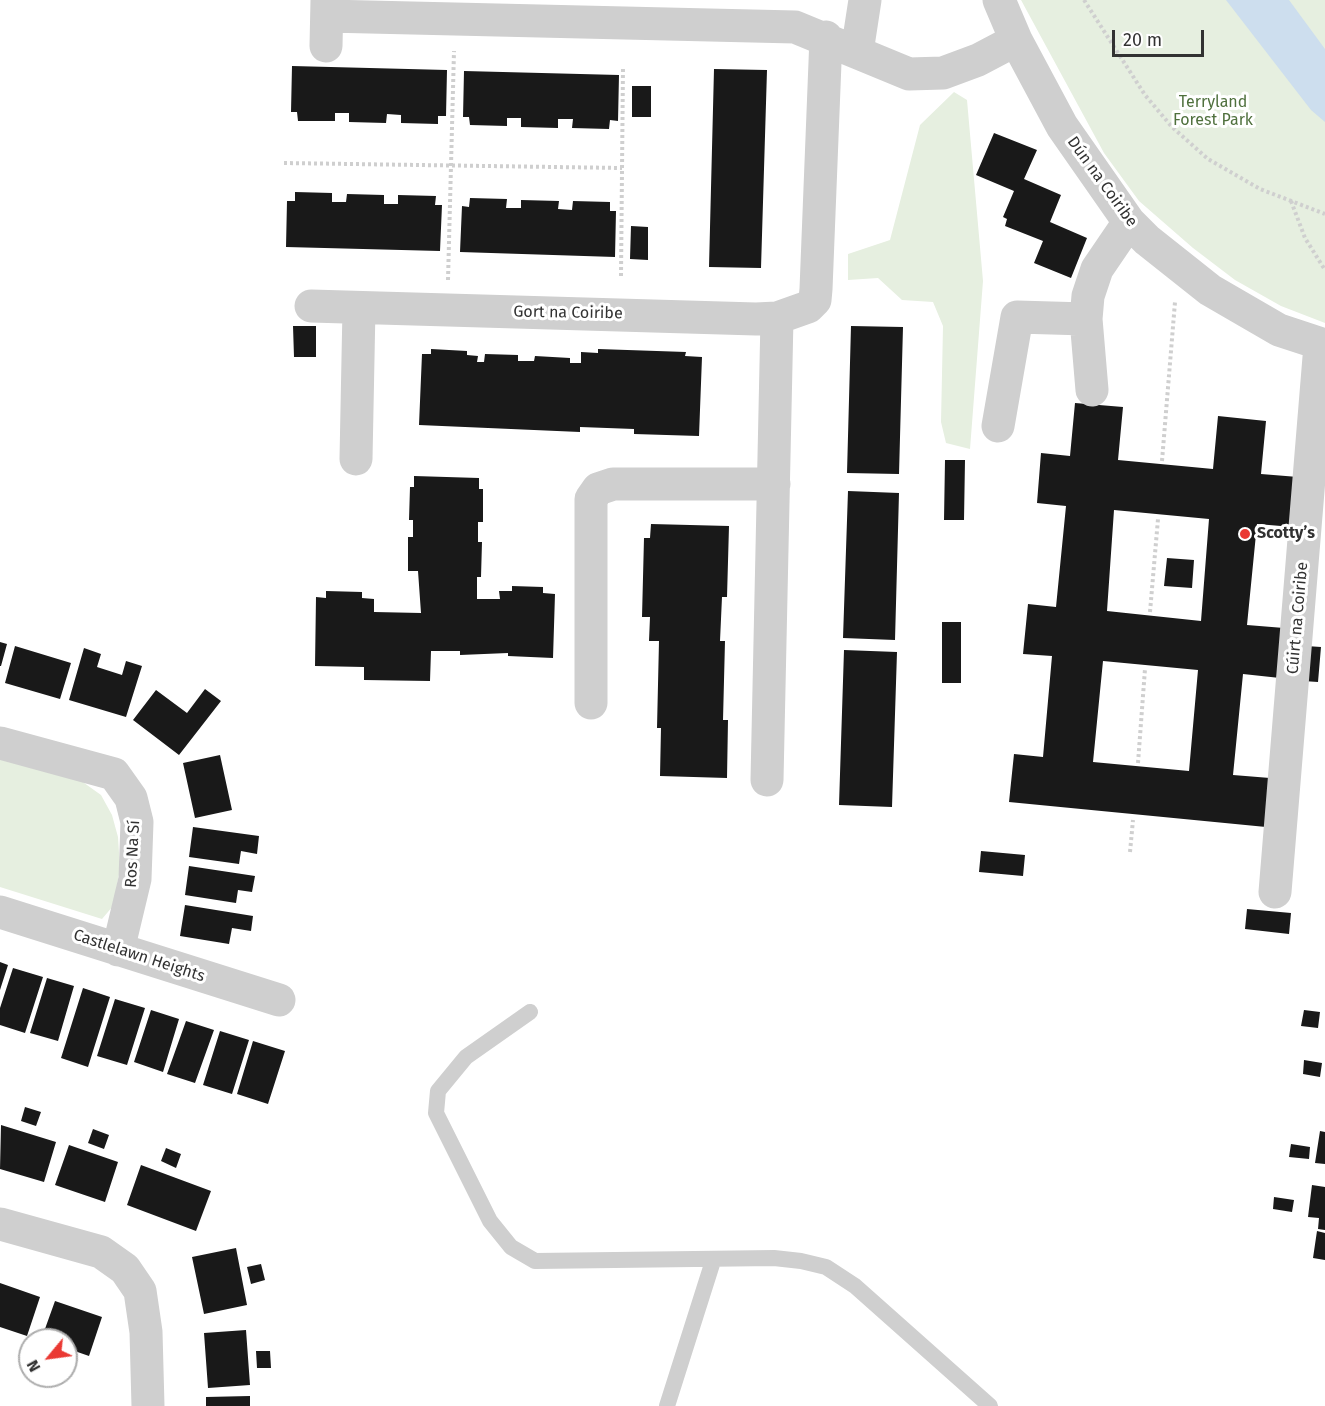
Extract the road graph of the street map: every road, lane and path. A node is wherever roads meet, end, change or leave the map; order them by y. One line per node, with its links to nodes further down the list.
1 (865, 0): 10 (street)
2 (999, 0): 9 (street, Dún na Coiribe)
3 (1084, 0): 15 (path)
4 (524, 11): 5 (street); 6 (street)
5 (656, 12): 8 (street)
6 (454, 20): 7 (street); 13 (path)
7 (326, 21)
8 (826, 37): 10 (street); 24 (street, Gort na Coiribe)
9 (1016, 40): 10 (street); 17 (street, Dún na Coiribe)
10 (857, 52)
11 (623, 66): 14 (path)
12 (284, 163): 13 (path)
13 (450, 166): 14 (path); 23 (path)
14 (622, 168): 20 (path)
15 (1290, 201): 16 (path); 19 (path)
16 (1325, 214)
17 (1129, 222): 18 (street, Dún na Coiribe); 25 (street)
18 (1178, 265): 26 (street, Dún na Coiribe); 30 (path)
19 (1325, 270)
20 (621, 276)
21 (311, 306): 22 (street, Gort na Coiribe)
22 (359, 308): 23 (street, Gort na Coiribe); 29 (street)
23 (447, 311): 24 (street, Gort na Coiribe)
24 (777, 318): 31 (street)
25 (1086, 319): 27 (street); 28 (street)
26 (1323, 345): 41 (street, Cúirt na Coiribe)
27 (1092, 390)
28 (998, 426)
29 (356, 459)
30 (1162, 462)
31 (774, 484): 35 (street); 38 (street)
32 (1158, 519): 33 (path)
33 (1150, 612)
34 (1145, 669): 37 (path)
35 (591, 703)
36 (0, 743): 43 (street, Ros Na Sí)
37 (1138, 763)
38 (766, 780)
39 (1133, 820): 40 (path)
40 (1130, 852)
41 (1275, 892)
42 (0, 912): 43 (street, Castlelawn Heights)
43 (118, 950): 44 (street, Castlelawn Heights)
44 (279, 1000)
45 (530, 1012): 47 (lane)
46 (0, 1224): 48 (street)
47 (713, 1261): 49 (lane); 50 (lane)
48 (148, 1406)
49 (667, 1406)
50 (990, 1406)

